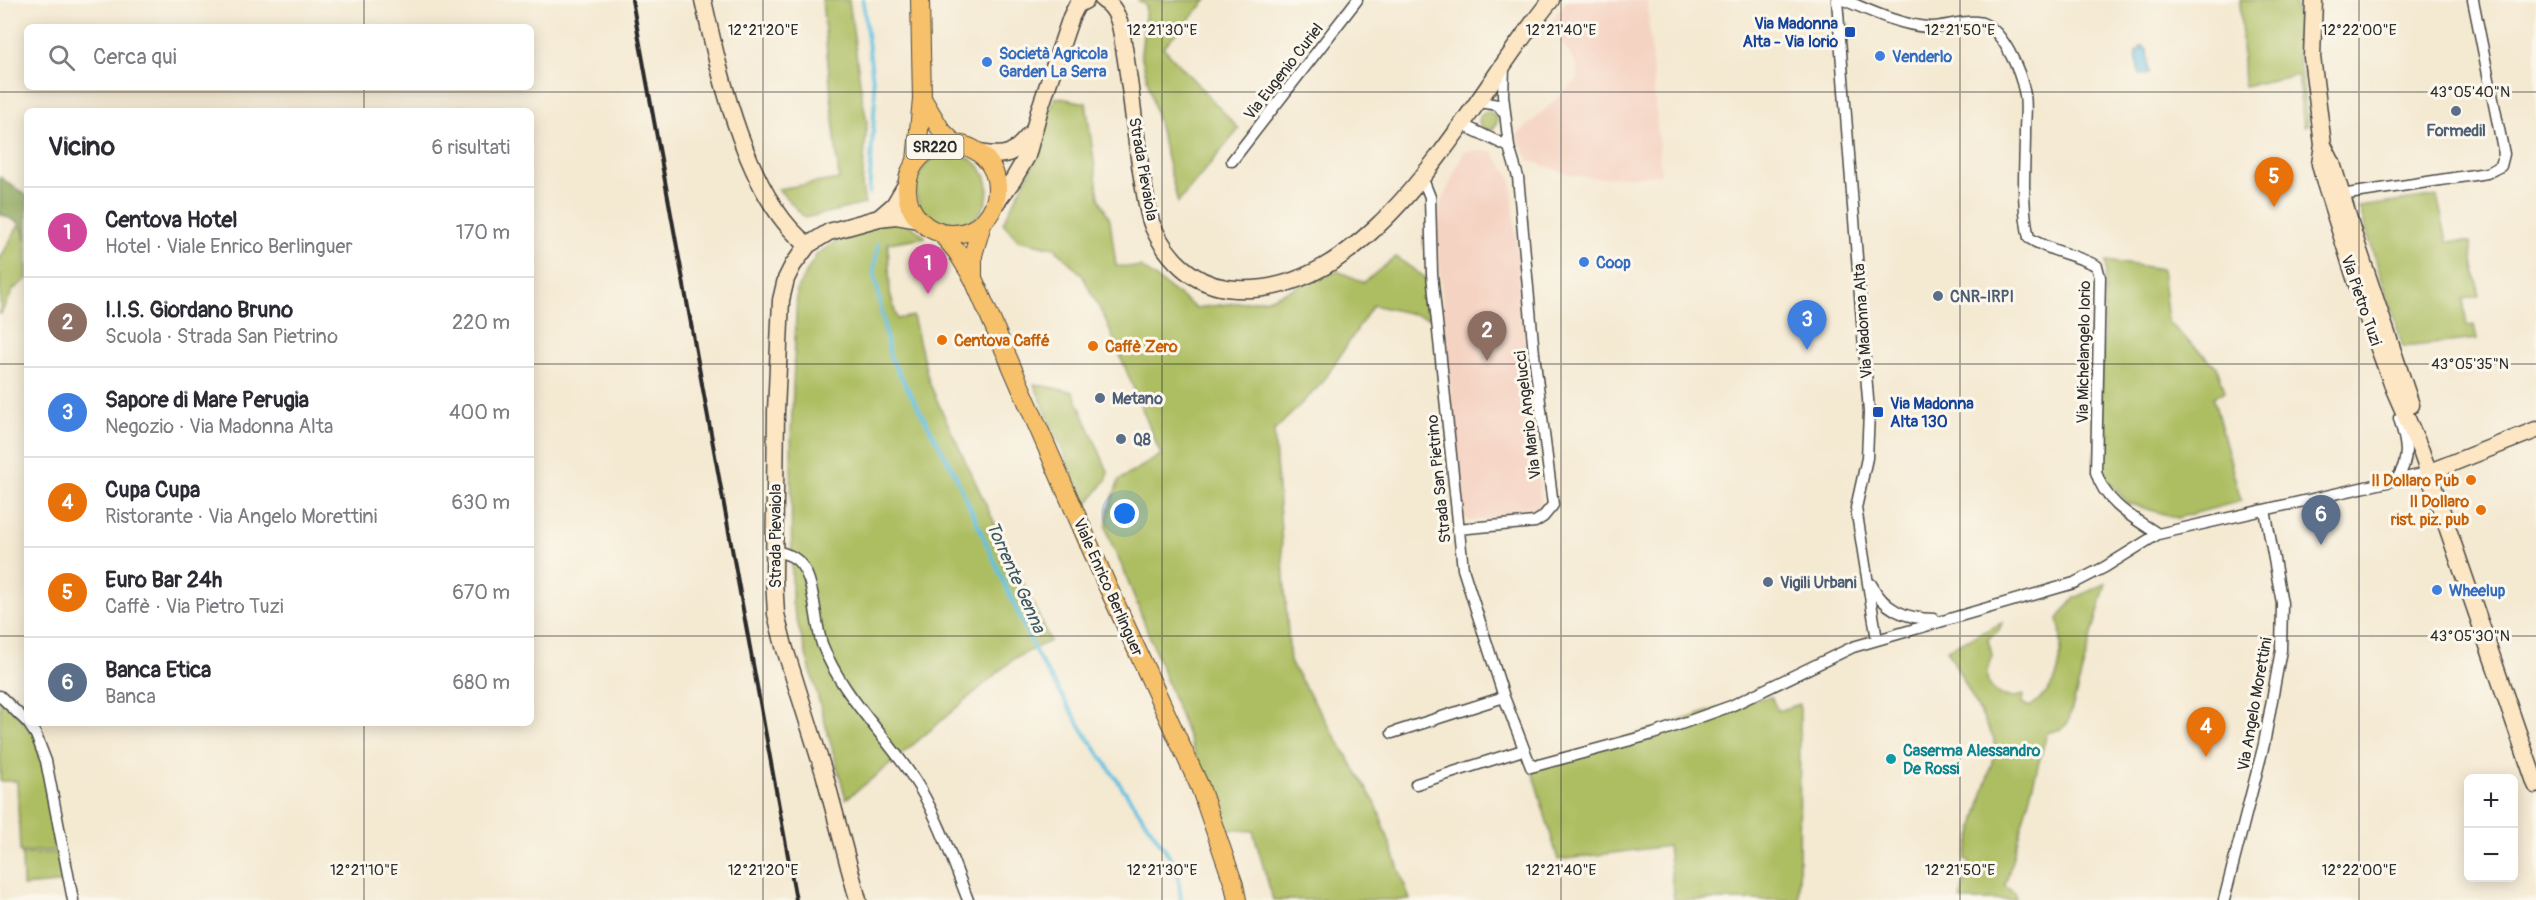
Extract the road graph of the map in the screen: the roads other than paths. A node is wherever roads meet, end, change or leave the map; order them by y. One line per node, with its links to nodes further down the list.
1 (703, 0): 31 (street)
2 (920, 0): 12 (main road)
3 (1086, 0): 16 (street, SR220)
4 (1103, 0): 23 (street, Strada Pievaiola)
5 (1357, 0): 22 (street, Via Eugenio Curiel)
6 (1838, 0): 44 (street, Via Madonna Alta)
7 (1844, 0): 42 (street, Via Michelangelo Iorio)
8 (2314, 0): 18 (street, Via Pietro Tuzi)
9 (2473, 0): 25 (street)
10 (1549, 1): 11 (street)
11 (1504, 65): 13 (street); 14 (street, Via Mario Angelucci)
12 (922, 99): 17 (main road); 21 (main road)
13 (1479, 102): 14 (street); 15 (street)
14 (1504, 113): 19 (street, Via Mario Angelucci)
15 (1463, 125): 19 (street); 23 (street)
16 (1033, 130): 20 (street, SR220); 26 (street, SR220)
17 (955, 144): 20 (main road, SR220); 21 (main road, SR220)
18 (2323, 145): 25 (street, Via Pietro Tuzi); 33 (street, Via Pietro Tuzi)
19 (1509, 147): 41 (street, Via Mario Angelucci)
20 (980, 153): 26 (main road, SR220)
21 (916, 161): 24 (main road, SR220)
22 (1232, 161)
23 (1422, 177): 41 (street, Strada San Pietrino)
24 (907, 183): 27 (street, SR220); 28 (main road, SR220)
25 (2342, 195): 35 (street, Via Pietro Tuzi)
26 (996, 203): 29 (main road, SR220)
27 (879, 218): 28 (street, Strada Pievaiola); 31 (street, Strada Pievaiola)
28 (919, 220): 30 (main road)
29 (982, 224): 30 (main road); 32 (main road)
30 (941, 233): 32 (main road, Viale Enrico Berlinguer)
31 (808, 245): 43 (street, Strada Pievaiola)
32 (974, 278): 58 (main road, Viale Enrico Berlinguer)
33 (2394, 389): 35 (street, Via Pietro Tuzi); 38 (street)
34 (2536, 430): 36 (street)
35 (2421, 443): 36 (street); 37 (street, Via Pietro Tuzi)
36 (2467, 458): 37 (street); 39 (street)
37 (2427, 473): 38 (street); 39 (street, Via Pietro Tuzi)
38 (2397, 479): 40 (street)
39 (2440, 507): 54 (street, Via Pietro Tuzi)
40 (2265, 510): 42 (street); 59 (street, Via Angelo Morettini)
41 (1457, 529): 48 (street, Strada San Pietrino)
42 (2158, 534): 45 (street)
43 (774, 550): 56 (street, Strada Pievaiola); 57 (street)
44 (1867, 577): 45 (street); 46 (street, Via Madonna Alta)
45 (1946, 619): 46 (street)
46 (1877, 640): 52 (street, Strada San Pietrino)
47 (0, 696): 49 (street)
48 (1504, 697): 51 (street); 52 (street, Strada San Pietrino)
49 (24, 719)
50 (30, 726): 55 (street)
51 (1392, 733)
52 (1523, 750): 53 (street)
53 (1416, 784)
54 (2536, 785)
55 (73, 900)
56 (858, 900)
57 (968, 900)
58 (1237, 900)
59 (2224, 900)

